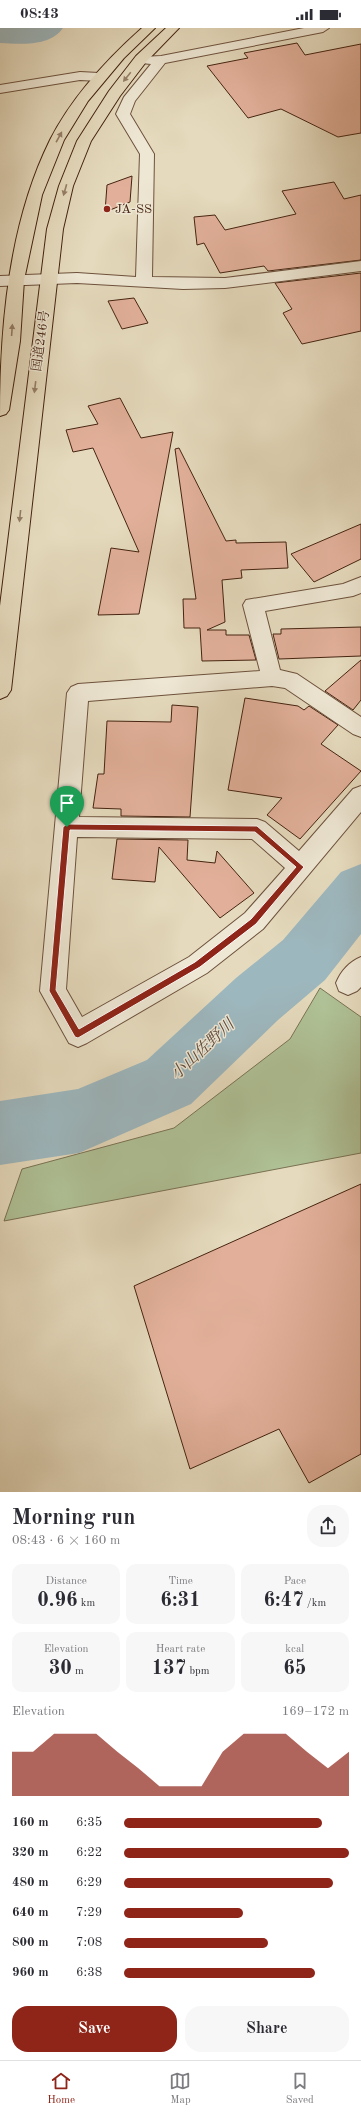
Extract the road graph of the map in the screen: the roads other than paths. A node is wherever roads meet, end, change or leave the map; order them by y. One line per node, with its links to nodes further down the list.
1 (149, 28): 6 (highway, 国道246号)
2 (173, 28): 4 (highway, 国道246号)
3 (323, 28): 5 (street)
4 (141, 59): 5 (street); 9 (highway, 国道246号, one-way to 9)
5 (161, 60): 11 (street)
6 (99, 78): 7 (street); 10 (highway, 国道246号, one-way to 6)
7 (0, 89)
8 (361, 266): 11 (street)
9 (49, 278): 10 (street); 11 (street); 15 (highway, 国道246号, one-way to 15)
10 (8, 281): 12 (highway, 国道246号, one-way to 10)
11 (144, 282)
12 (0, 410)
13 (361, 584): 14 (street)
14 (272, 678): 16 (street); 18 (street)
15 (0, 690)
16 (361, 728)
17 (361, 796): 19 (street)
18 (67, 827): 19 (street); 19 (street)
19 (300, 867)

